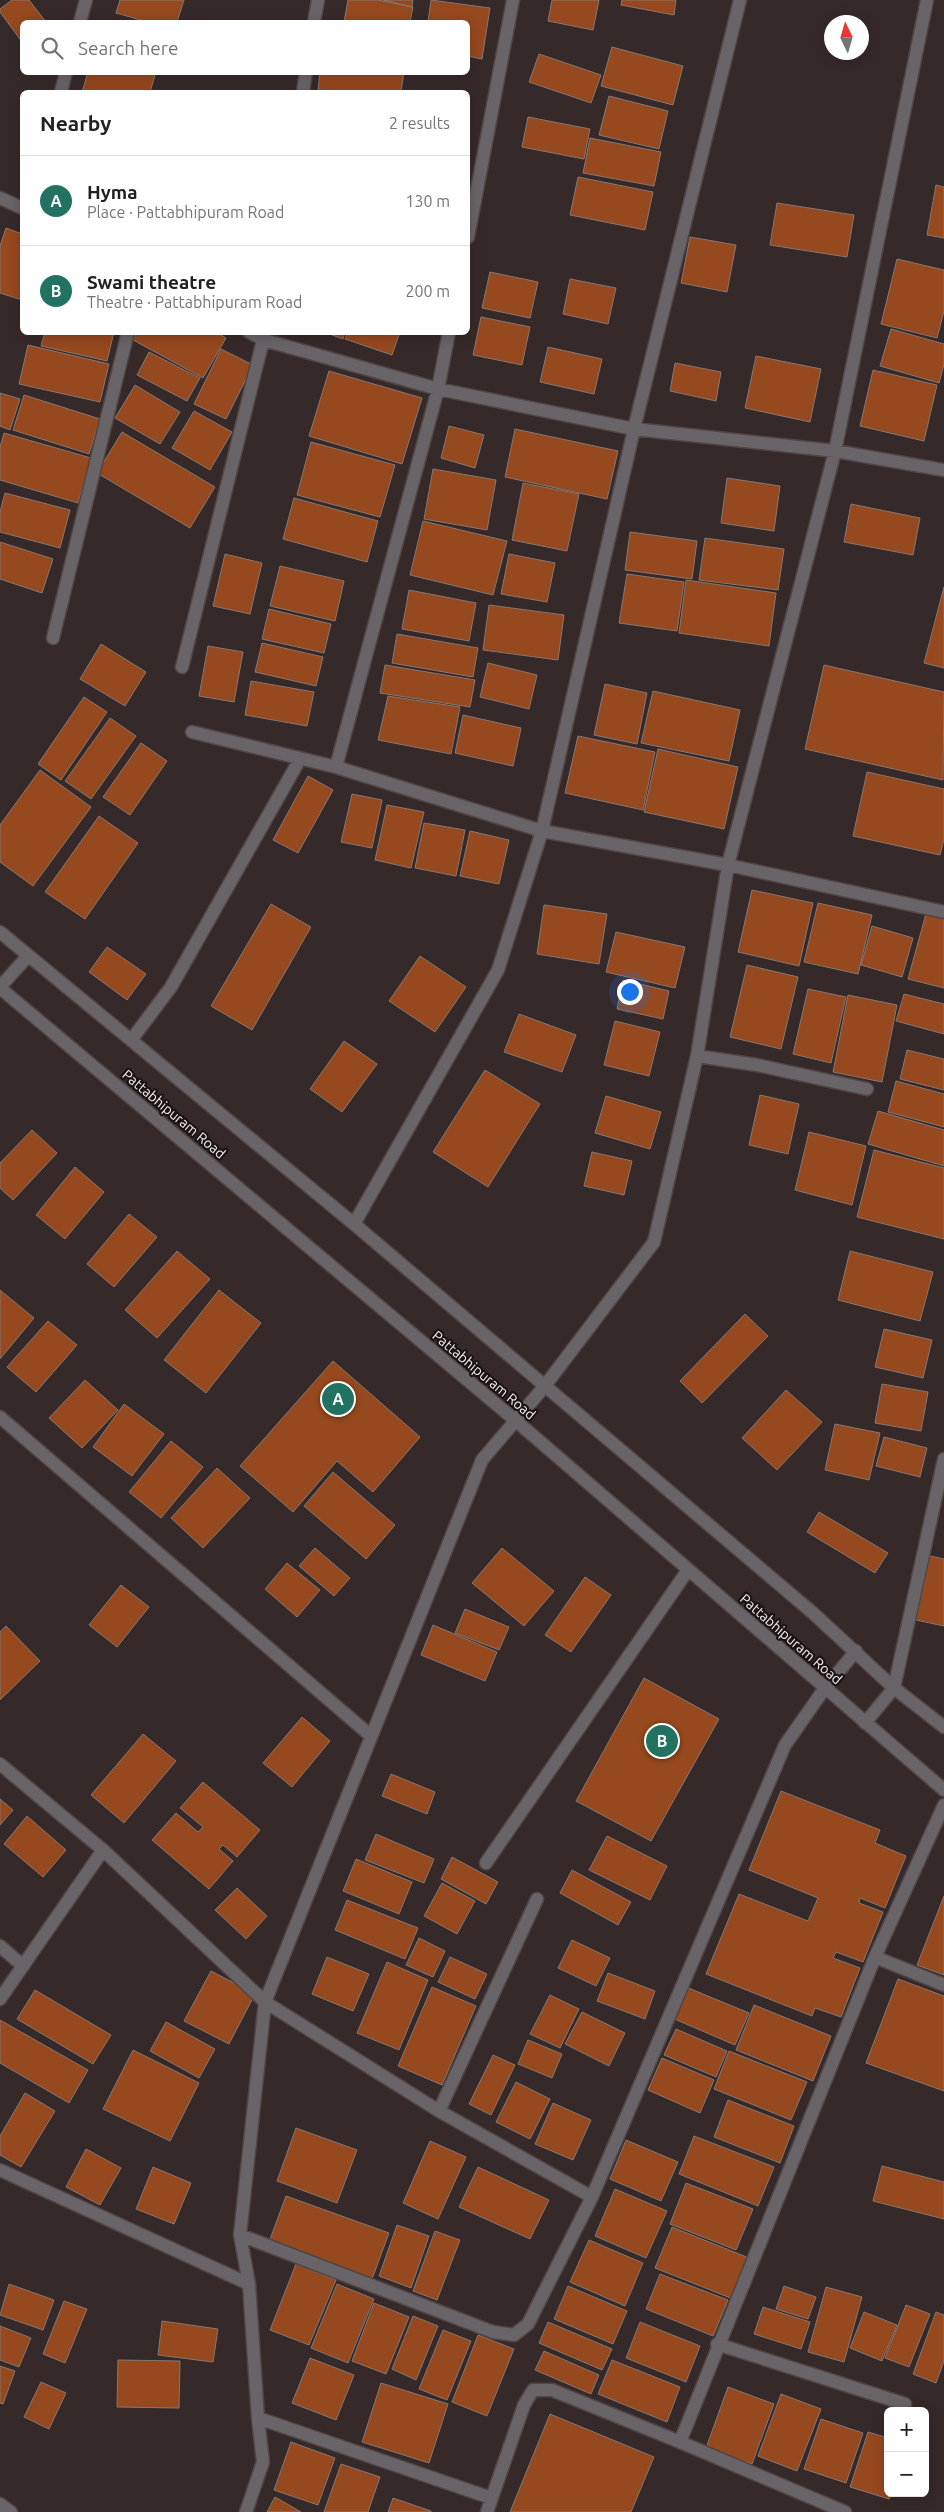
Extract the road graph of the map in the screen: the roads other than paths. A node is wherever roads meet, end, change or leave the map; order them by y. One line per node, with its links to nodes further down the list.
1 (86, 0): 6 (street)
2 (318, 0): 7 (street)
3 (513, 0): 14 (street)
4 (740, 0): 19 (street)
5 (927, 0): 20 (street)
6 (81, 20)
7 (314, 20)
8 (65, 75): 10 (street)
9 (306, 75): 11 (street)
10 (62, 90)
11 (303, 90)
12 (0, 198): 13 (street)
13 (20, 207)
14 (470, 226)
15 (127, 335): 22 (street)
16 (448, 335): 18 (street)
17 (264, 336): 18 (street); 23 (street)
18 (438, 389): 19 (street); 26 (street)
19 (634, 429): 20 (street); 27 (street)
20 (835, 451): 21 (street); 28 (street)
21 (944, 470)
22 (53, 638)
23 (182, 667)
24 (192, 732): 25 (street)
25 (300, 759): 26 (street); 33 (street)
26 (336, 767): 27 (street)
27 (542, 831): 28 (street); 36 (street)
28 (728, 865): 29 (street); 34 (street)
29 (944, 912)
30 (0, 932): 31 (street)
31 (28, 956): 32 (street); 33 (street)
32 (0, 988): 39 (street, Pattabhipuram Road)
33 (132, 1039): 36 (street)
34 (697, 1056): 35 (street); 37 (street)
35 (867, 1088)
36 (354, 1224): 37 (street)
37 (544, 1386): 39 (street); 42 (street)
38 (0, 1418): 47 (street)
39 (515, 1420): 41 (street, Pattabhipuram Road); 47 (street)
40 (944, 1460): 44 (street)
41 (688, 1570): 43 (street, Pattabhipuram Road); 52 (street)
42 (856, 1651): 43 (street); 44 (street)
43 (825, 1688): 45 (street, Pattabhipuram Road); 62 (street)
44 (894, 1688): 45 (street); 46 (street)
45 (865, 1723): 49 (street, Pattabhipuram Road)
46 (944, 1727)
47 (371, 1736): 59 (street)
48 (0, 1764): 51 (street)
49 (944, 1790)
50 (944, 1805): 55 (street)
51 (103, 1850): 56 (street); 59 (street)
52 (486, 1863)
53 (537, 1899): 60 (street)
54 (0, 1946): 56 (street)
55 (875, 1958): 57 (street); 65 (street)
56 (23, 1966): 58 (street)
57 (944, 1985)
58 (0, 1999)
59 (265, 2002): 60 (street); 63 (street)
60 (439, 2111): 62 (street)
61 (0, 2170): 64 (street)
62 (592, 2197): 63 (street)
63 (240, 2236): 64 (street)
64 (248, 2284): 67 (street)
65 (718, 2344): 66 (street); 68 (street)
66 (905, 2404)
67 (258, 2418): 69 (street); 72 (street)
68 (680, 2442): 69 (street); 74 (street)
69 (491, 2498): 73 (street)
70 (0, 2504): 71 (street)
71 (11, 2512)
72 (246, 2512)
73 (486, 2512)
74 (845, 2512)

